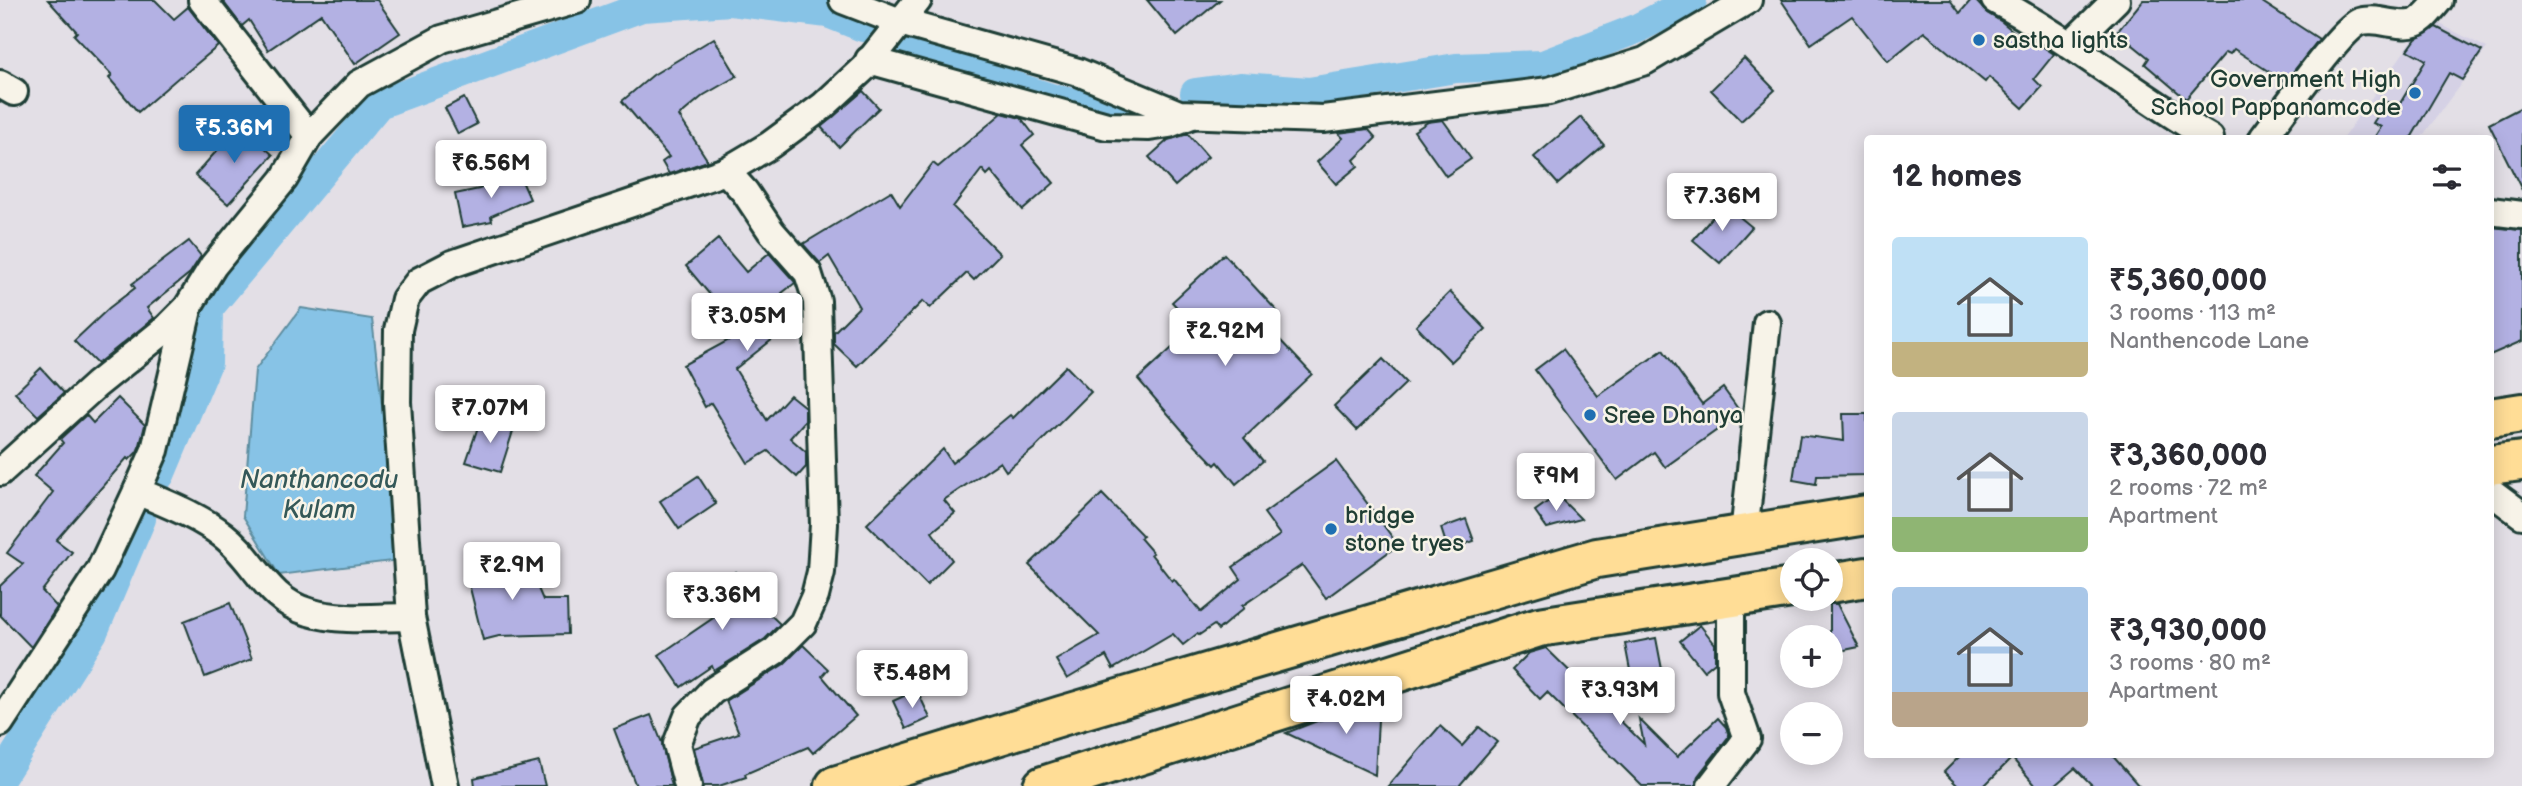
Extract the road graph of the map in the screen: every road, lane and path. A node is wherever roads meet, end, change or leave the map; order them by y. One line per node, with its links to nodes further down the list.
1 (202, 0): 15 (street)
2 (577, 0): 15 (street)
3 (843, 0): 9 (street)
4 (918, 0): 9 (street)
5 (1748, 0): 12 (street)
6 (1995, 0): 10 (street)
7 (2116, 0): 10 (street)
8 (2439, 0): 14 (street)
9 (900, 22): 11 (street); 12 (street)
10 (2071, 44): 13 (street)
11 (869, 60): 12 (street); 16 (street)
12 (1192, 114)
13 (2205, 135)
14 (2265, 135)
15 (309, 136): 19 (street)
16 (726, 171): 35 (street); 38 (street)
17 (2494, 212): 18 (street)
18 (2522, 215)
19 (189, 305): 25 (street); 26 (street)
20 (1767, 323): 30 (street)
21 (2522, 413): 22 (main road)
22 (2494, 417)
23 (2522, 461): 24 (main road)
24 (2494, 464)
25 (0, 472)
26 (137, 491): 35 (street); 36 (street)
27 (2494, 494): 29 (street)
28 (1864, 515): 30 (main road)
29 (2522, 515)
30 (1744, 534): 39 (main road)
31 (1864, 577): 32 (main road)
32 (1843, 581)
33 (1780, 591): 34 (main road)
34 (1731, 598): 40 (main road); 41 (street)
35 (411, 617): 37 (street)
36 (0, 723)
37 (445, 786)
38 (688, 786)
39 (835, 786)
40 (1043, 786)
41 (1711, 786)

